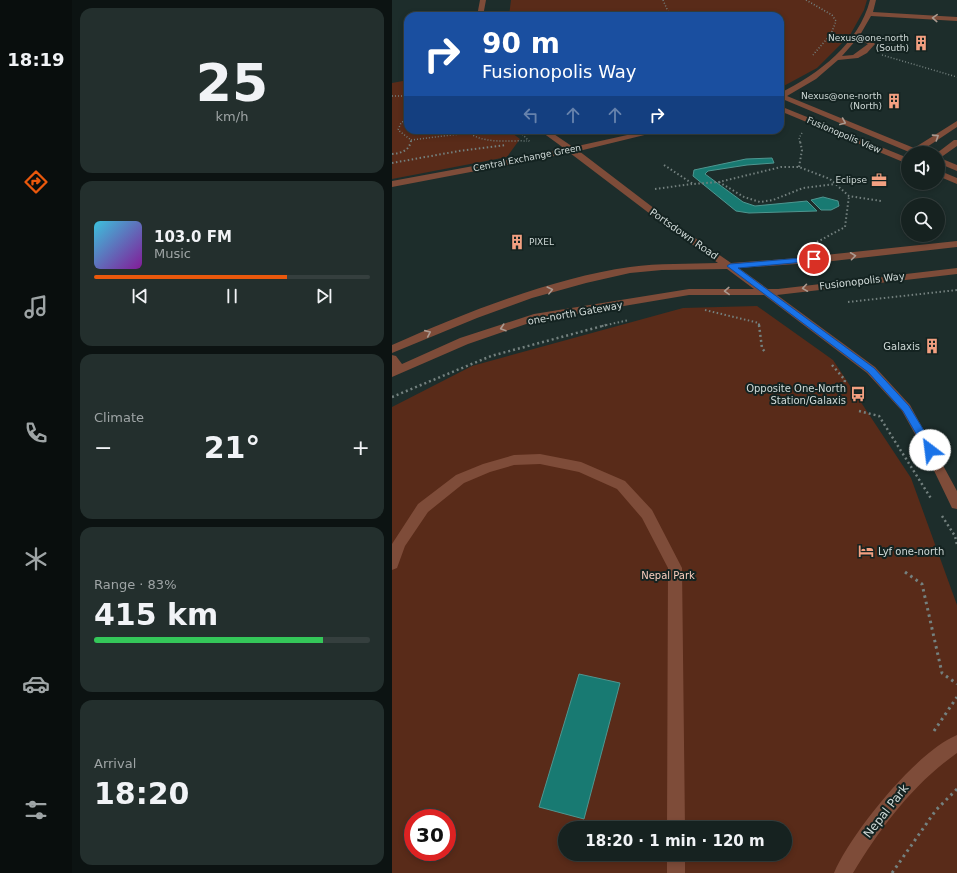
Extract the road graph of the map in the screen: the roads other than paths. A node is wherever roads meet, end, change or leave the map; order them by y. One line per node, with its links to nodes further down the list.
1 (483, 0): 4 (street)
2 (874, 4): 6 (street)
3 (928, 10): 5 (street)
4 (481, 12)
5 (957, 12)
6 (869, 14): 7 (street, one-way to 6); 8 (street)
7 (957, 19)
8 (855, 35): 9 (street); 9 (street)
9 (835, 58): 10 (street)
10 (784, 94)
11 (784, 98): 20 (street, Fusionopolis View, one-way to 20)
12 (784, 110): 21 (street, Fusionopolis View)
13 (957, 123): 17 (street, one-way to 13)
14 (549, 134): 18 (street, Portsdown Road)
15 (643, 134): 18 (street, Central Exchange Green)
16 (957, 142): 19 (street)
17 (925, 146)
18 (572, 150): 26 (street, Central Exchange Green); 28 (street, Portsdown Road)
19 (945, 151)
20 (901, 153)
21 (901, 156)
22 (945, 163): 23 (street)
23 (957, 168)
24 (945, 178): 25 (street)
25 (957, 182)
26 (392, 184)
27 (957, 244): 28 (street, one-way to 27)
28 (730, 266): 30 (street, Portsdown Road); 31 (street, one-way to 28)
29 (957, 271): 30 (street, Fusionopolis Way, one-way to 30)
30 (766, 292): 33 (street, one-north Gateway, one-way to 33); 34 (street, Portsdown Road)
31 (392, 349)
32 (392, 359): 33 (street)
33 (396, 371)
34 (957, 504)
35 (392, 564): 37 (street)
36 (957, 743): 40 (street, Nepal Park)
37 (676, 821)
38 (676, 861): 39 (street)
39 (676, 873)
40 (843, 873)

